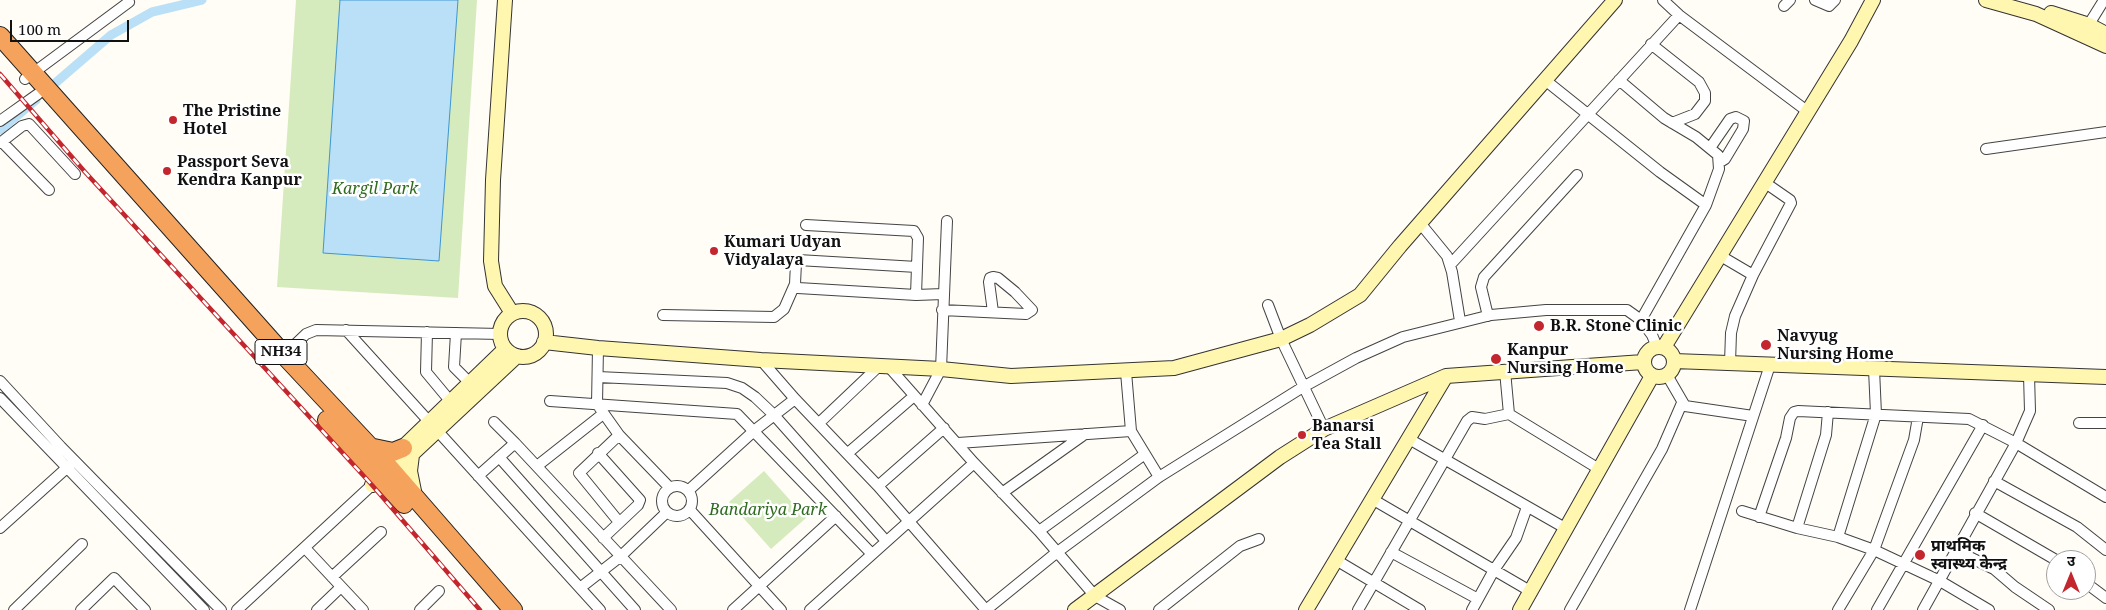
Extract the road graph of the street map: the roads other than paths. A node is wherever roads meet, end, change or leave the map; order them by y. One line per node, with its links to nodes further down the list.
1 (128, 0): 18 (street)
2 (505, 0): 49 (street)
3 (1615, 0): 19 (street)
4 (1664, 0): 11 (street)
5 (1815, 0): 6 (street)
6 (1835, 0)
7 (1873, 0): 22 (street)
8 (1986, 0): 12 (street)
9 (2010, 0): 12 (street)
10 (2101, 1): 12 (street)
11 (1679, 15): 15 (street); 22 (street)
12 (2085, 30): 13 (street); 16 (street)
13 (2106, 34)
14 (0, 36): 18 (highway, NH34)
15 (1651, 44): 20 (street); 25 (street)
16 (2106, 46)
17 (0, 51): 18 (highway, NH34)
18 (29, 76): 21 (highway, NH34)
19 (1545, 80): 23 (street); 37 (street)
20 (1619, 80): 23 (street); 25 (street)
21 (44, 93): 24 (street); 63 (highway, NH34); 81 (highway, NH34)
22 (1807, 111): 33 (street)
23 (1588, 114): 35 (street); 40 (street)
24 (0, 121)
25 (1672, 123): 28 (street)
26 (2106, 132): 29 (street)
27 (1, 143): 31 (street); 34 (street)
28 (1710, 148): 30 (street); 30 (street)
29 (1986, 149)
30 (1720, 162): 35 (street)
31 (76, 174)
32 (1577, 175): 51 (street)
33 (1764, 182): 39 (street); 42 (street)
34 (49, 190)
35 (1706, 205): 52 (street)
36 (947, 221): 44 (street)
37 (1420, 223): 40 (street); 58 (street)
38 (806, 225): 41 (street)
39 (1719, 255): 42 (street); 60 (street)
40 (1450, 265): 53 (street)
41 (917, 267): 43 (street); 45 (street)
42 (1752, 276): 67 (street)
43 (795, 284): 45 (street); 50 (street)
44 (943, 294): 45 (street); 47 (street)
45 (916, 295)
46 (1268, 305): 58 (street)
47 (942, 310): 48 (street); 70 (street)
48 (993, 312): 48 (street)
49 (512, 314): 57 (street); 59 (street)
50 (664, 315)
51 (1488, 316): 52 (street); 53 (street)
52 (1641, 320): 60 (street)
53 (1460, 321): 82 (street)
54 (346, 330): 55 (street); 63 (street); 104 (street)
55 (427, 332): 56 (street); 88 (street)
56 (456, 333): 57 (street); 83 (street)
57 (500, 334): 62 (street)
58 (1281, 339): 73 (street); 82 (street)
59 (544, 342): 61 (street); 62 (street)
60 (1660, 347): 65 (street); 66 (street)
61 (598, 348): 64 (street); 78 (street)
62 (511, 352): 83 (street)
63 (284, 355): 81 (highway, NH34)
64 (761, 360): 69 (street); 86 (street)
65 (1674, 361): 67 (street); 74 (street)
66 (1643, 362): 72 (street); 77 (street)
67 (1730, 363): 68 (street)
68 (1770, 365): 71 (street); 97 (street)
69 (884, 366): 70 (street); 84 (street); 100 (street)
70 (941, 369): 73 (street); 91 (street)
71 (1874, 369): 75 (street); 95 (street)
72 (1505, 371): 76 (street); 94 (street)
73 (1126, 372): 108 (street)
74 (1668, 375): 77 (street); 89 (street)
75 (2029, 375): 79 (street); 114 (street)
76 (1446, 376): 106 (street); 111 (street)
77 (1652, 376): 126 (street)
78 (598, 377): 90 (street); 96 (street)
79 (2106, 377)
80 (0, 381): 122 (street)
81 (305, 386): 115 (highway, NH34); 127 (highway, NH34)
82 (1303, 387): 106 (street); 129 (street)
83 (475, 388): 88 (street); 104 (street)
84 (914, 396): 91 (street); 118 (street)
85 (0, 398): 125 (street)
86 (795, 399): 96 (street); 100 (street)
87 (550, 401): 90 (street)
88 (451, 402): 104 (street)
89 (1682, 403): 97 (street); 207 (street)
90 (597, 404): 93 (street); 107 (street)
91 (922, 405): 105 (street)
92 (1828, 412): 95 (street); 144 (street); 150 (street)
93 (603, 414): 110 (street); 124 (street)
94 (1509, 414): 121 (street); 126 (street)
95 (1876, 414): 98 (street); 153 (street)
96 (774, 415): 107 (street); 156 (street)
97 (1753, 416): 208 (street)
98 (1918, 417): 103 (street); 159 (street)
99 (494, 422): 112 (street)
100 (820, 423): 118 (street)
101 (2079, 423): 102 (street)
102 (2106, 423)
103 (1983, 425): 114 (street); 168 (street)
104 (433, 428): 116 (street); 128 (street)
105 (944, 428): 113 (street); 131 (street)
106 (1324, 429): 180 (street)
107 (755, 430): 133 (street); 143 (street)
108 (1131, 431): 109 (street); 119 (street)
109 (1086, 433): 113 (street); 134 (street)
110 (619, 434): 117 (street); 132 (street)
111 (1409, 439): 121 (street); 137 (street)
112 (515, 443): 120 (street); 124 (street)
113 (958, 443): 123 (street)
114 (2016, 443): 130 (street); 135 (street)
115 (369, 447): 116 (highway); 127 (highway, NH34)
116 (408, 451): 127 (street); 136 (street)
117 (598, 453): 146 (street); 146 (street)
118 (848, 453): 131 (street)
119 (1145, 454): 129 (street); 151 (street)
120 (498, 457): 128 (street); 170 (street)
121 (1446, 460): 138 (street); 145 (street)
122 (74, 461): 125 (street); 185 (street)
123 (974, 463): 134 (street); 147 (street)
124 (537, 466): 154 (street)
125 (66, 468): 148 (street); 184 (street)
126 (1599, 469): 149 (street)
127 (382, 475): 136 (highway, NH34); 158 (street); 190 (highway, NH34)
128 (478, 476): 176 (street)
129 (1160, 477): 164 (street)
130 (1994, 481): 142 (street); 161 (street)
131 (878, 486): 147 (street)
132 (670, 488): 133 (street); 141 (street)
133 (688, 490): 139 (street)
134 (1002, 493): 151 (street)
135 (2106, 497)
136 (416, 499): 191 (highway, NH34)
137 (1372, 499): 145 (street); 167 (street)
138 (1527, 507): 149 (street); 169 (street)
139 (690, 510): 141 (street); 174 (street)
140 (1742, 511): 144 (street)
141 (667, 512): 166 (street)
142 (1975, 513): 160 (street); 165 (street)
143 (836, 516): 163 (street); 174 (street)
144 (1759, 517): 150 (street)
145 (1410, 520): 162 (street); 169 (street)
146 (618, 522): 154 (street)
147 (908, 523): 156 (street); 198 (street)
148 (0, 528)
149 (1565, 528): 177 (street)
150 (1796, 528): 153 (street)
151 (1038, 531): 164 (street)
152 (381, 532): 171 (street)
153 (1838, 537): 159 (street)
154 (603, 538): 166 (street)
155 (1259, 539): 201 (street)
156 (886, 541): 163 (street)
157 (82, 544): 181 (street)
158 (305, 548): 171 (street); 186 (street)
159 (1874, 550): 168 (street); 209 (street)
160 (1954, 550): 172 (street); 213 (street)
161 (2106, 550)
162 (1391, 552): 173 (street); 179 (street)
163 (871, 553): 197 (street)
164 (1056, 553): 180 (street); 198 (street)
165 (2046, 554)
166 (621, 556): 170 (street); 194 (street)
167 (1336, 560): 173 (street); 202 (street)
168 (1903, 563): 172 (street); 210 (street)
169 (1494, 570): 177 (street); 179 (street)
170 (601, 572): 176 (street); 193 (street)
171 (332, 577): 175 (street)
172 (1940, 581): 211 (street); 212 (street)
173 (1374, 582): 203 (street); 204 (street)
174 (759, 586): 195 (street); 196 (street)
175 (341, 587): 187 (street); 188 (street)
176 (580, 588): 192 (street)
177 (1530, 591): 206 (street)
178 (439, 592): 189 (street)
179 (1478, 599): 205 (street)
180 (1101, 602): 199 (street); 200 (street)
181 (14, 610)
182 (81, 610): 183 (street)
183 (145, 610)
184 (204, 610)
185 (221, 610)
186 (237, 610)
187 (317, 610)
188 (363, 610)
189 (420, 610)
190 (499, 610)
191 (513, 610)
192 (600, 610)
193 (635, 610)
194 (670, 610)
195 (733, 610)
196 (781, 610)
197 (810, 610)
198 (986, 610)
199 (1075, 610)
200 (1120, 610)
201 (1159, 610)
202 (1306, 610)
203 (1358, 610)
204 (1420, 610)
205 (1472, 610)
206 (1520, 610)
207 (1570, 610)
208 (1690, 610)
209 (1838, 610)
210 (1877, 610)
211 (1923, 610)
212 (1989, 610)
213 (2049, 610)

